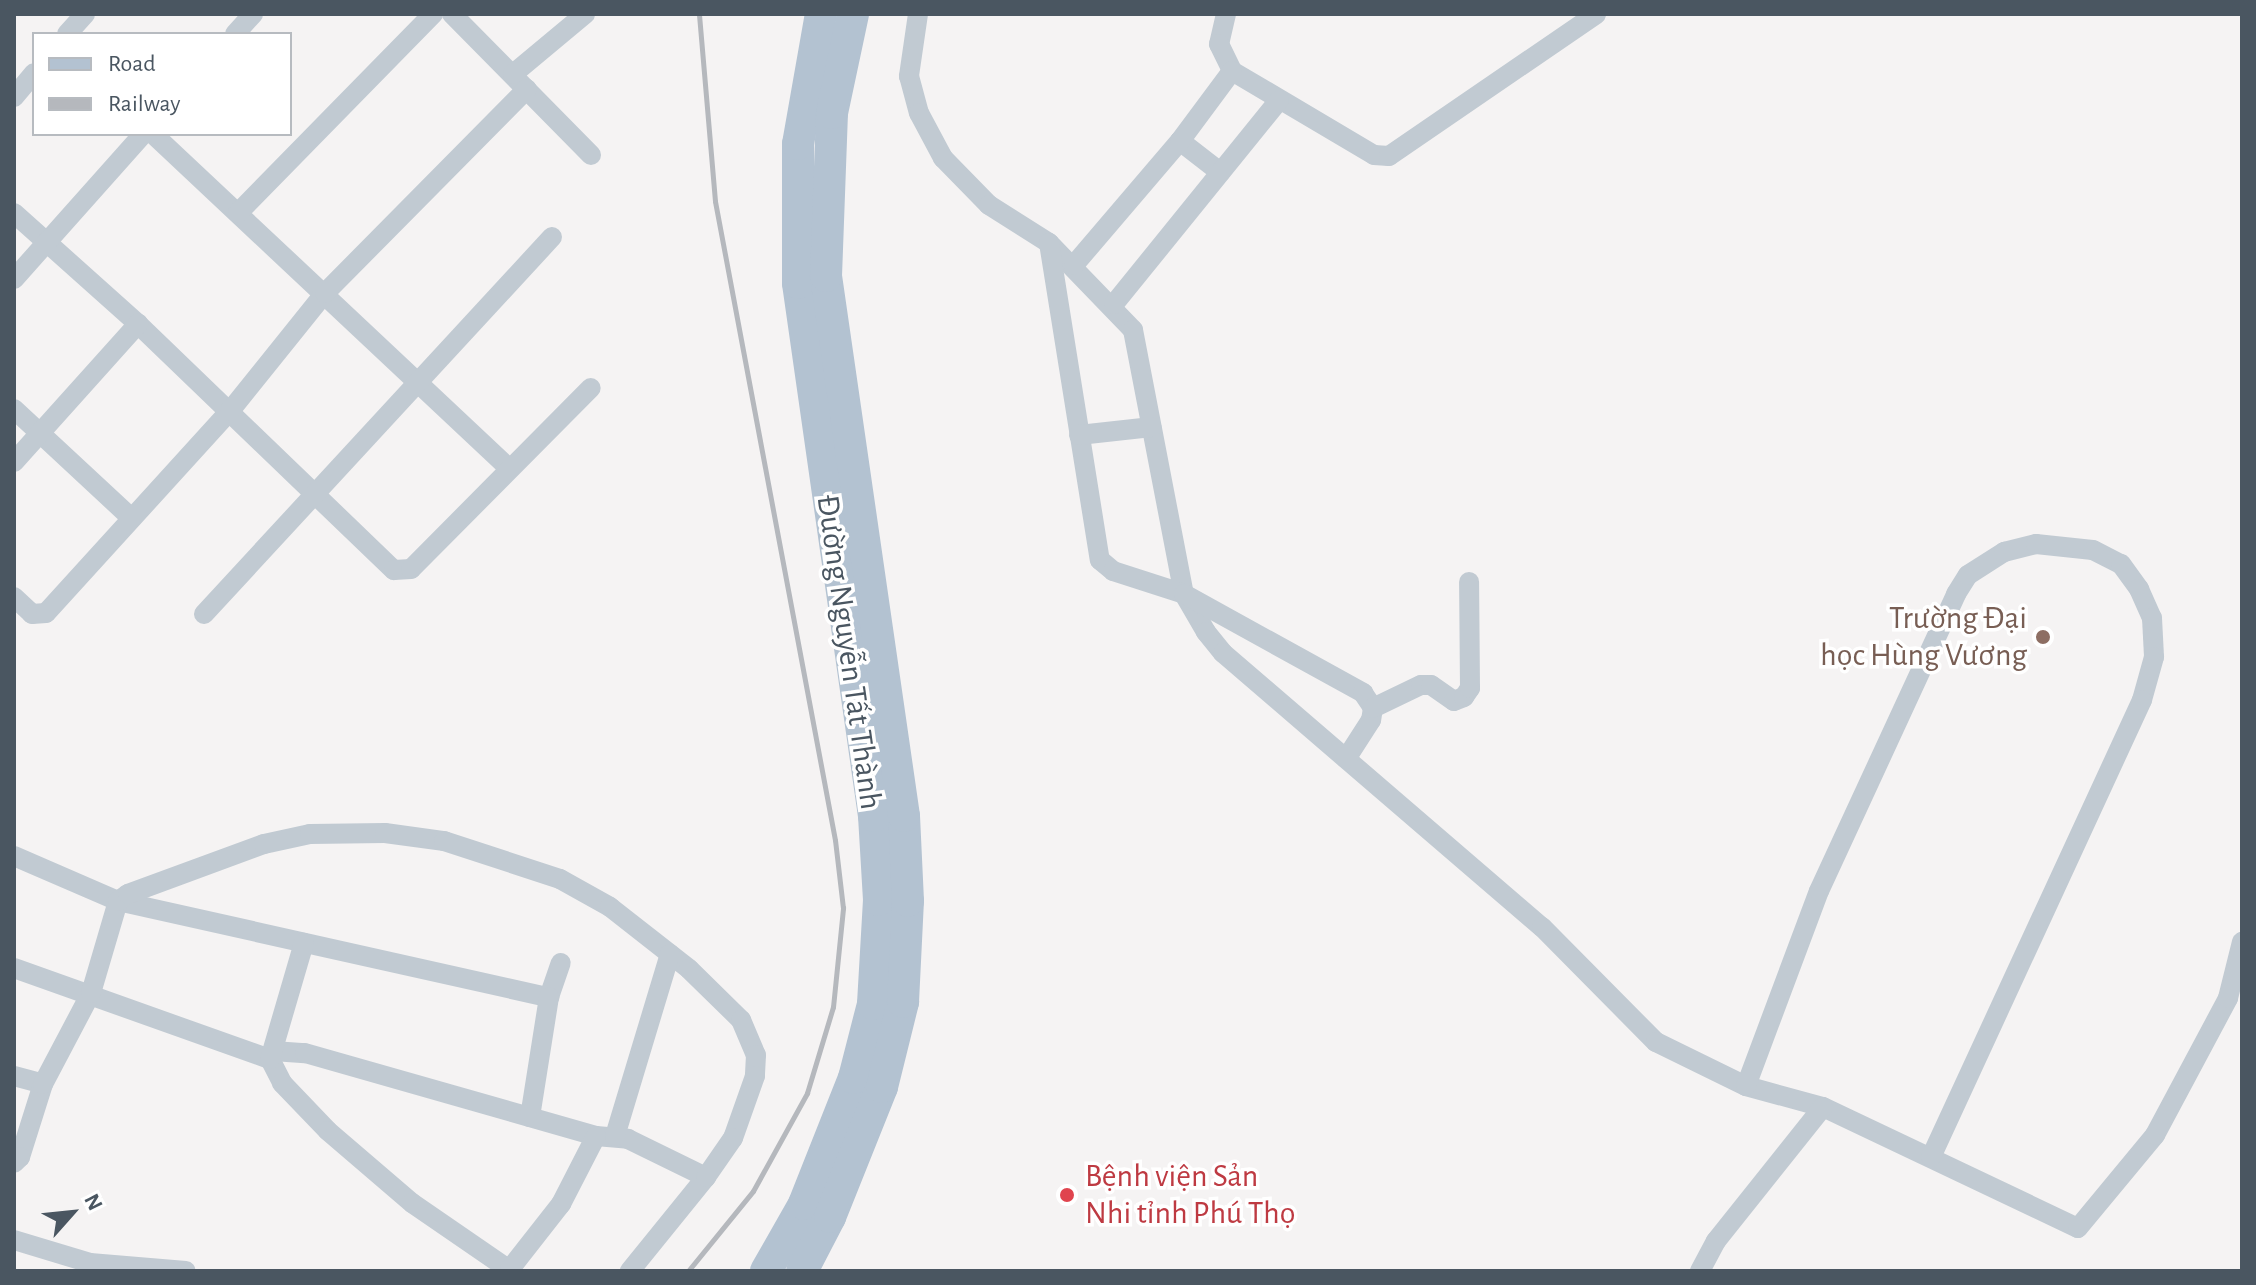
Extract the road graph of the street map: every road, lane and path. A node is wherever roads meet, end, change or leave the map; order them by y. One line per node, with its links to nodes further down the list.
1 (85, 14): 11 (street)
2 (253, 14): 12 (street)
3 (433, 14): 25 (street)
4 (452, 14): 15 (street)
5 (585, 14): 15 (street)
6 (821, 14): 23 (main road, Đường Nguyễn Tất Thành)
7 (853, 14): 23 (main road, Đường Nguyễn Tất Thành)
8 (918, 14): 28 (street)
9 (1226, 14): 13 (street)
10 (1596, 14): 17 (street)
11 (69, 32)
12 (237, 32)
13 (1232, 71): 17 (street); 20 (street)
14 (32, 75): 16 (street)
15 (520, 81): 21 (street); 31 (street)
16 (14, 97)
17 (1279, 100): 22 (street)
18 (141, 136): 27 (street)
19 (155, 136): 25 (street)
20 (1180, 141): 22 (street); 29 (street)
21 (591, 155)
22 (1220, 172): 32 (street)
23 (810, 208): 74 (main road, Đường Nguyễn Tất Thành); 75 (main road, Đường Nguyễn Tất Thành)
24 (14, 213): 27 (street)
25 (238, 213): 31 (street)
26 (552, 237): 34 (street)
27 (46, 242): 30 (street); 33 (street)
28 (1049, 243): 29 (street); 40 (street)
29 (1074, 265): 32 (street)
30 (14, 279)
31 (325, 293): 34 (street); 37 (street)
32 (1114, 304): 38 (street)
33 (138, 324): 37 (street); 39 (street)
34 (420, 384): 42 (street); 43 (street)
35 (591, 388): 42 (street)
36 (14, 409): 39 (street)
37 (230, 411): 43 (street); 44 (street)
38 (1152, 427): 40 (street); 46 (street)
39 (40, 432): 41 (street); 44 (street)
40 (1079, 435): 46 (street)
41 (14, 462)
42 (509, 468): 43 (street)
43 (317, 493): 48 (street)
44 (129, 516): 47 (street)
45 (1469, 582): 49 (street)
46 (1184, 594): 49 (street); 50 (street)
47 (14, 597)
48 (204, 614)
49 (1373, 708): 50 (street)
50 (1346, 759): 63 (street)
51 (14, 856): 52 (street)
52 (118, 901): 54 (street); 55 (street); 58 (street)
53 (2242, 942): 67 (street)
54 (304, 943): 59 (street); 60 (street)
55 (670, 954): 66 (street); 69 (street)
56 (561, 963): 59 (street)
57 (14, 968): 58 (street)
58 (91, 993): 60 (street); 62 (street)
59 (549, 997): 65 (street)
60 (272, 1055): 65 (street); 71 (street)
61 (14, 1076): 62 (street)
62 (43, 1084): 68 (street)
63 (1746, 1086): 64 (street); 67 (street)
64 (1823, 1107): 67 (street); 76 (street)
65 (530, 1117): 66 (street)
66 (606, 1136): 69 (street); 71 (street)
67 (1931, 1157)
68 (14, 1163)
69 (706, 1177): 73 (street)
70 (14, 1240): 72 (street)
71 (510, 1270)
72 (186, 1271)
73 (630, 1271)
74 (766, 1271)
75 (802, 1271)
76 (1700, 1271)

